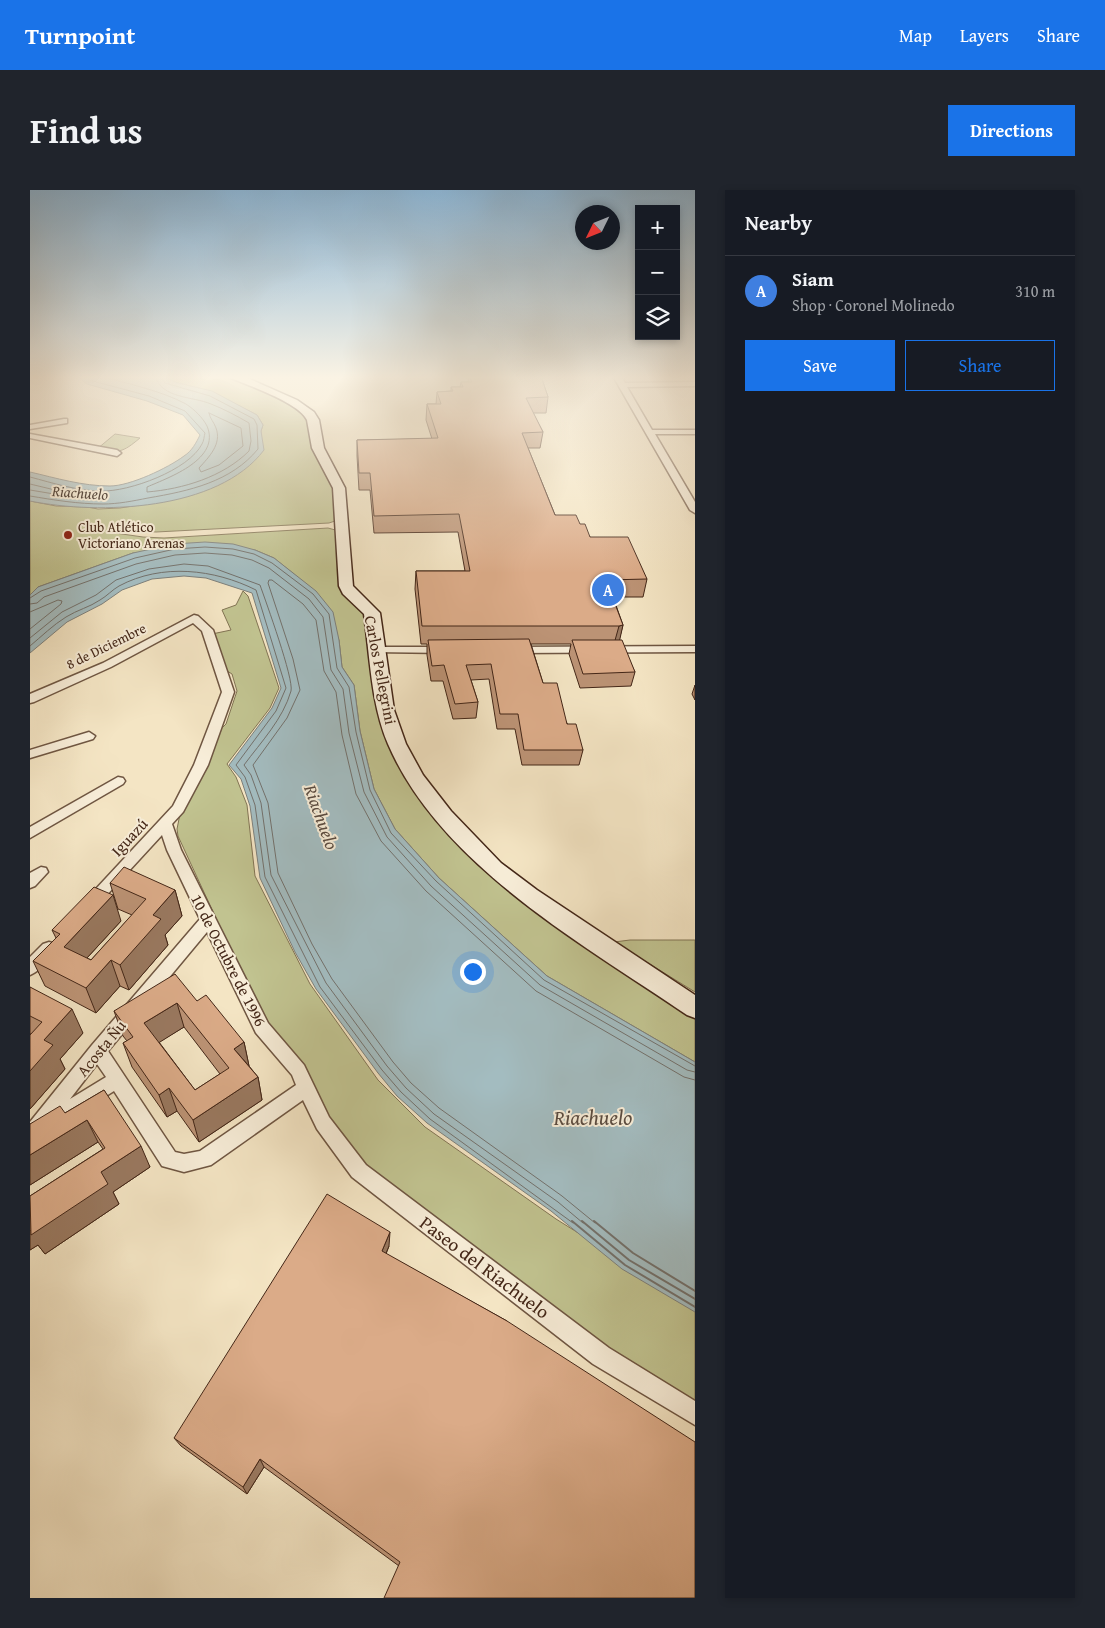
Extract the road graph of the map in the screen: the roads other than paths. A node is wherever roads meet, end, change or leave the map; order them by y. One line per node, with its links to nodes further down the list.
1 (59, 442): 4 (street)
2 (317, 442): 10 (street, Carlos Pellegrini)
3 (655, 442): 5 (street)
4 (117, 453)
5 (684, 491): 6 (street); 7 (street)
6 (695, 491)
7 (695, 510)
8 (194, 618): 13 (street, 8 de Diciembre); 17 (street, Iguazú)
9 (695, 649): 12 (street)
10 (377, 650): 11 (street); 23 (street, Carlos Pellegrini)
11 (456, 650)
12 (496, 650)
13 (30, 700)
14 (89, 736): 15 (street)
15 (30, 754)
16 (118, 781): 18 (street)
17 (165, 824): 19 (street, Iguazú); 20 (street, 10 de Octubre de 1996)
18 (30, 833)
19 (77, 917)
20 (208, 919): 24 (street, Acosta Ñu); 26 (street, 10 de Octubre de 1996)
21 (57, 939): 22 (street)
22 (30, 968)
23 (695, 1008)
24 (98, 1050): 25 (street); 27 (street, Acosta Ñu)
25 (118, 1079): 26 (street); 27 (street, Acosta Ñu)
26 (306, 1088): 28 (street, Paseo del Riachuelo)
27 (32, 1133)
28 (695, 1414)

